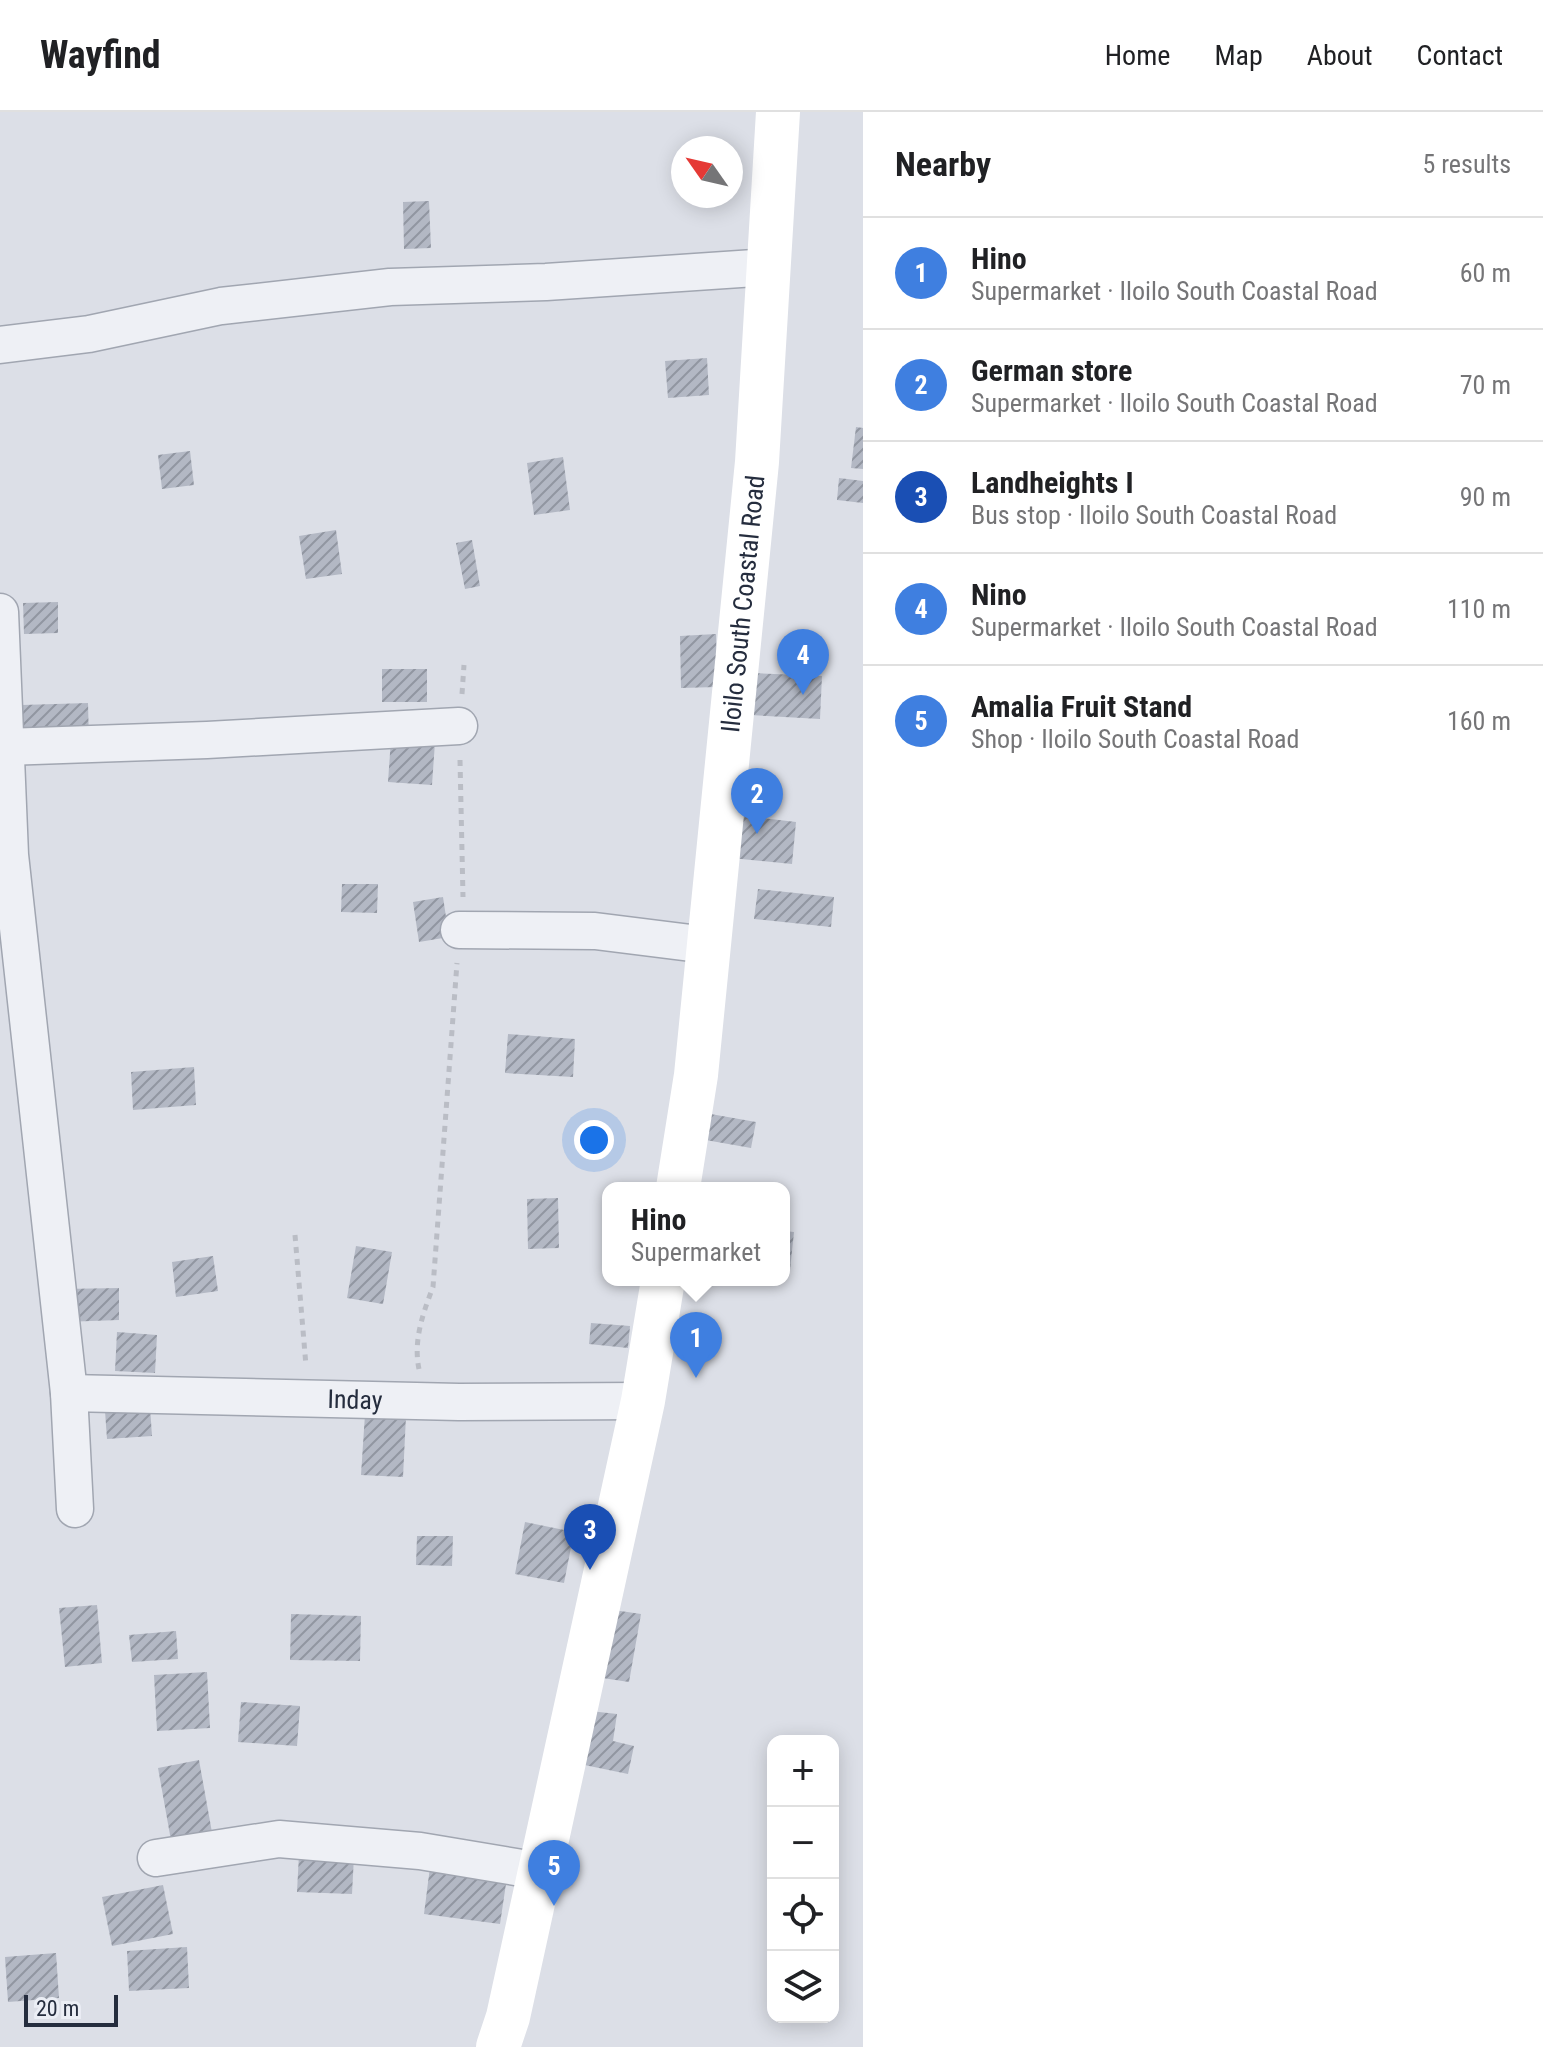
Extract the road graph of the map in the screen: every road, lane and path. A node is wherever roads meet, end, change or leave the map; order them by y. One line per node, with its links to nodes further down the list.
1 (778, 112): 2 (street, Iloilo South Coastal Road)
2 (770, 267): 3 (street); 9 (street, Iloilo South Coastal Road)
3 (0, 345)
4 (0, 612): 7 (street)
5 (464, 665): 6 (path)
6 (459, 726): 7 (street); 8 (path)
7 (5, 747): 13 (street)
8 (459, 930): 9 (street); 15 (path)
9 (707, 945): 10 (street, Iloilo South Coastal Road)
10 (679, 1182)
11 (295, 1235): 14 (path)
12 (662, 1286): 16 (street)
13 (69, 1393): 14 (street, Inday); 17 (street)
14 (308, 1399): 15 (street, Inday)
15 (426, 1401): 16 (street, Inday)
16 (643, 1401): 19 (street)
17 (75, 1509)
18 (156, 1858): 19 (street)
19 (540, 1871): 20 (street)
20 (498, 2047)

